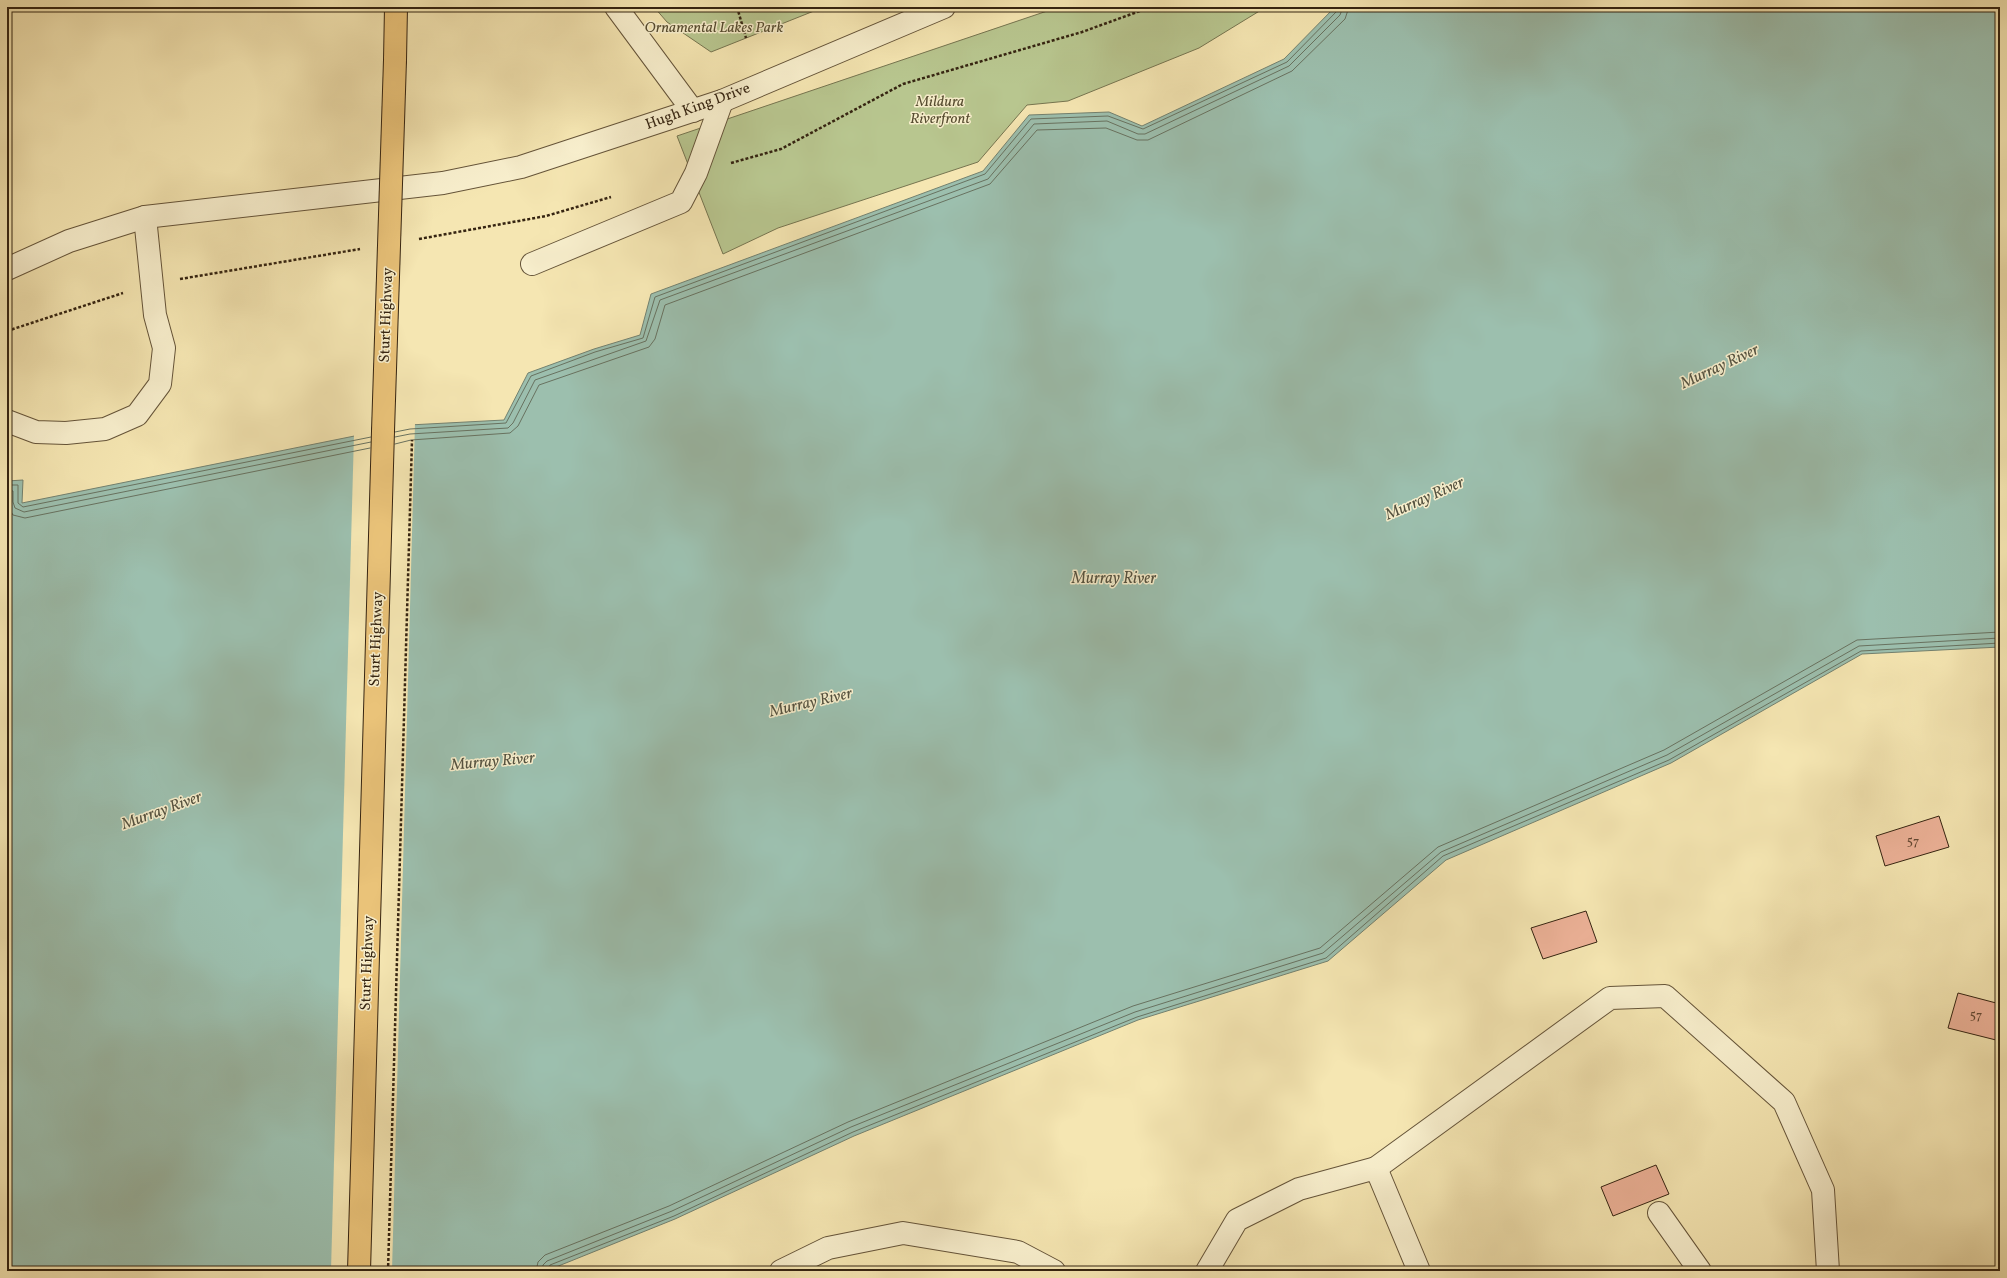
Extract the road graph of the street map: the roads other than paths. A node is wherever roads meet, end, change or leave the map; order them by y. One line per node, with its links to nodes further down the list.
1 (396, 7): 12 (highway, Sturt Highway, bridge)
2 (616, 7): 5 (street)
3 (944, 7): 4 (street, Hugh King Drive)
4 (722, 101): 5 (street, Hugh King Drive); 7 (street)
5 (693, 111): 6 (street, Hugh King Drive)
6 (145, 217): 8 (street, Hugh King Drive); 9 (street)
7 (532, 264)
8 (7, 269)
9 (7, 421)
10 (1376, 1168): 15 (street); 16 (street); 18 (street)
11 (1659, 1213): 17 (street)
12 (359, 1271)
13 (781, 1271): 14 (street)
14 (1054, 1271)
15 (1206, 1271)
16 (1419, 1271)
17 (1700, 1271)
18 (1828, 1271)

